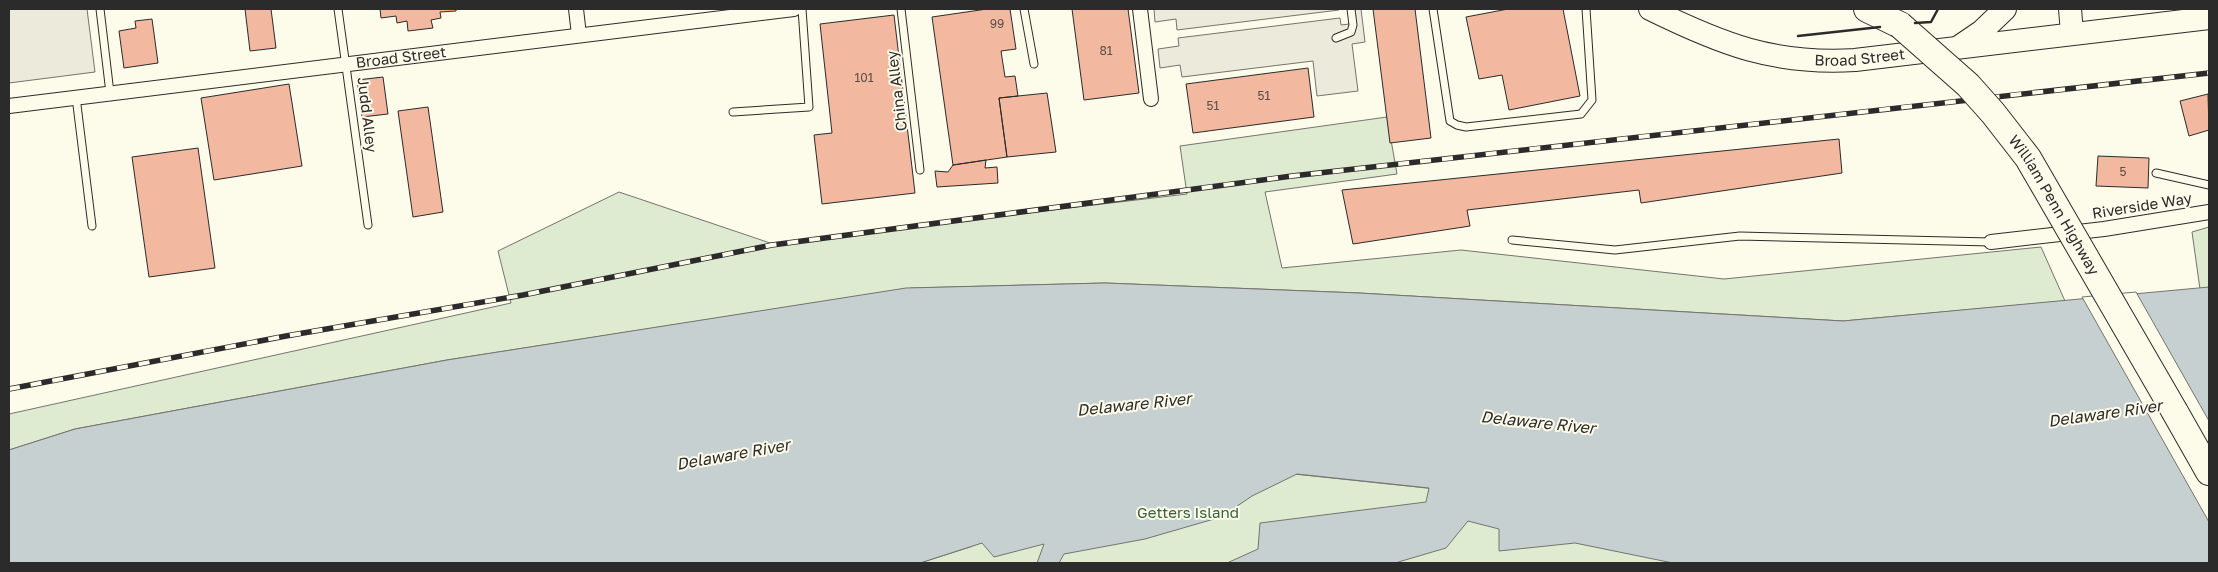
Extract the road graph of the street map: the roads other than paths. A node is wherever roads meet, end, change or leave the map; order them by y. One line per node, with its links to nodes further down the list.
1 (100, 9): 25 (lane)
2 (338, 9): 23 (lane, Judd Alley)
3 (576, 9): 20 (street)
4 (794, 9): 20 (street, Broad Street)
5 (802, 9): 29 (lane)
6 (901, 9): 30 (lane, China Alley)
7 (1024, 9): 24 (lane)
8 (1140, 9): 27 (street)
9 (1351, 9): 21 (lane)
10 (1433, 9): 11 (lane)
11 (1586, 9)
12 (1650, 9): 22 (main road, Broad Street)
13 (1867, 9): 17 (highway, William Penn Highway)
14 (2005, 9): 22 (main road)
15 (2070, 9): 19 (main road)
16 (2084, 9): 19 (main road)
17 (1892, 17): 38 (highway, William Penn Highway, bridge)
18 (2209, 18): 19 (main road, Broad Street)
19 (2079, 32): 22 (main road, Broad Street)
20 (579, 35): 23 (street, Broad Street)
21 (1336, 38)
22 (1957, 48)
23 (347, 62): 25 (street, Broad Street); 34 (lane, Judd Alley)
24 (1034, 64)
25 (110, 93): 26 (street, Broad Street)
26 (76, 97): 28 (street, Broad Street); 35 (lane)
27 (1151, 99)
28 (9, 106)
29 (733, 112)
30 (920, 170)
31 (2156, 173): 32 (lane)
32 (2209, 185)
33 (2209, 212): 37 (street, Riverside Way)
34 (368, 225)
35 (92, 226)
36 (1512, 240): 37 (lane)
37 (1991, 242)
38 (2209, 472)

